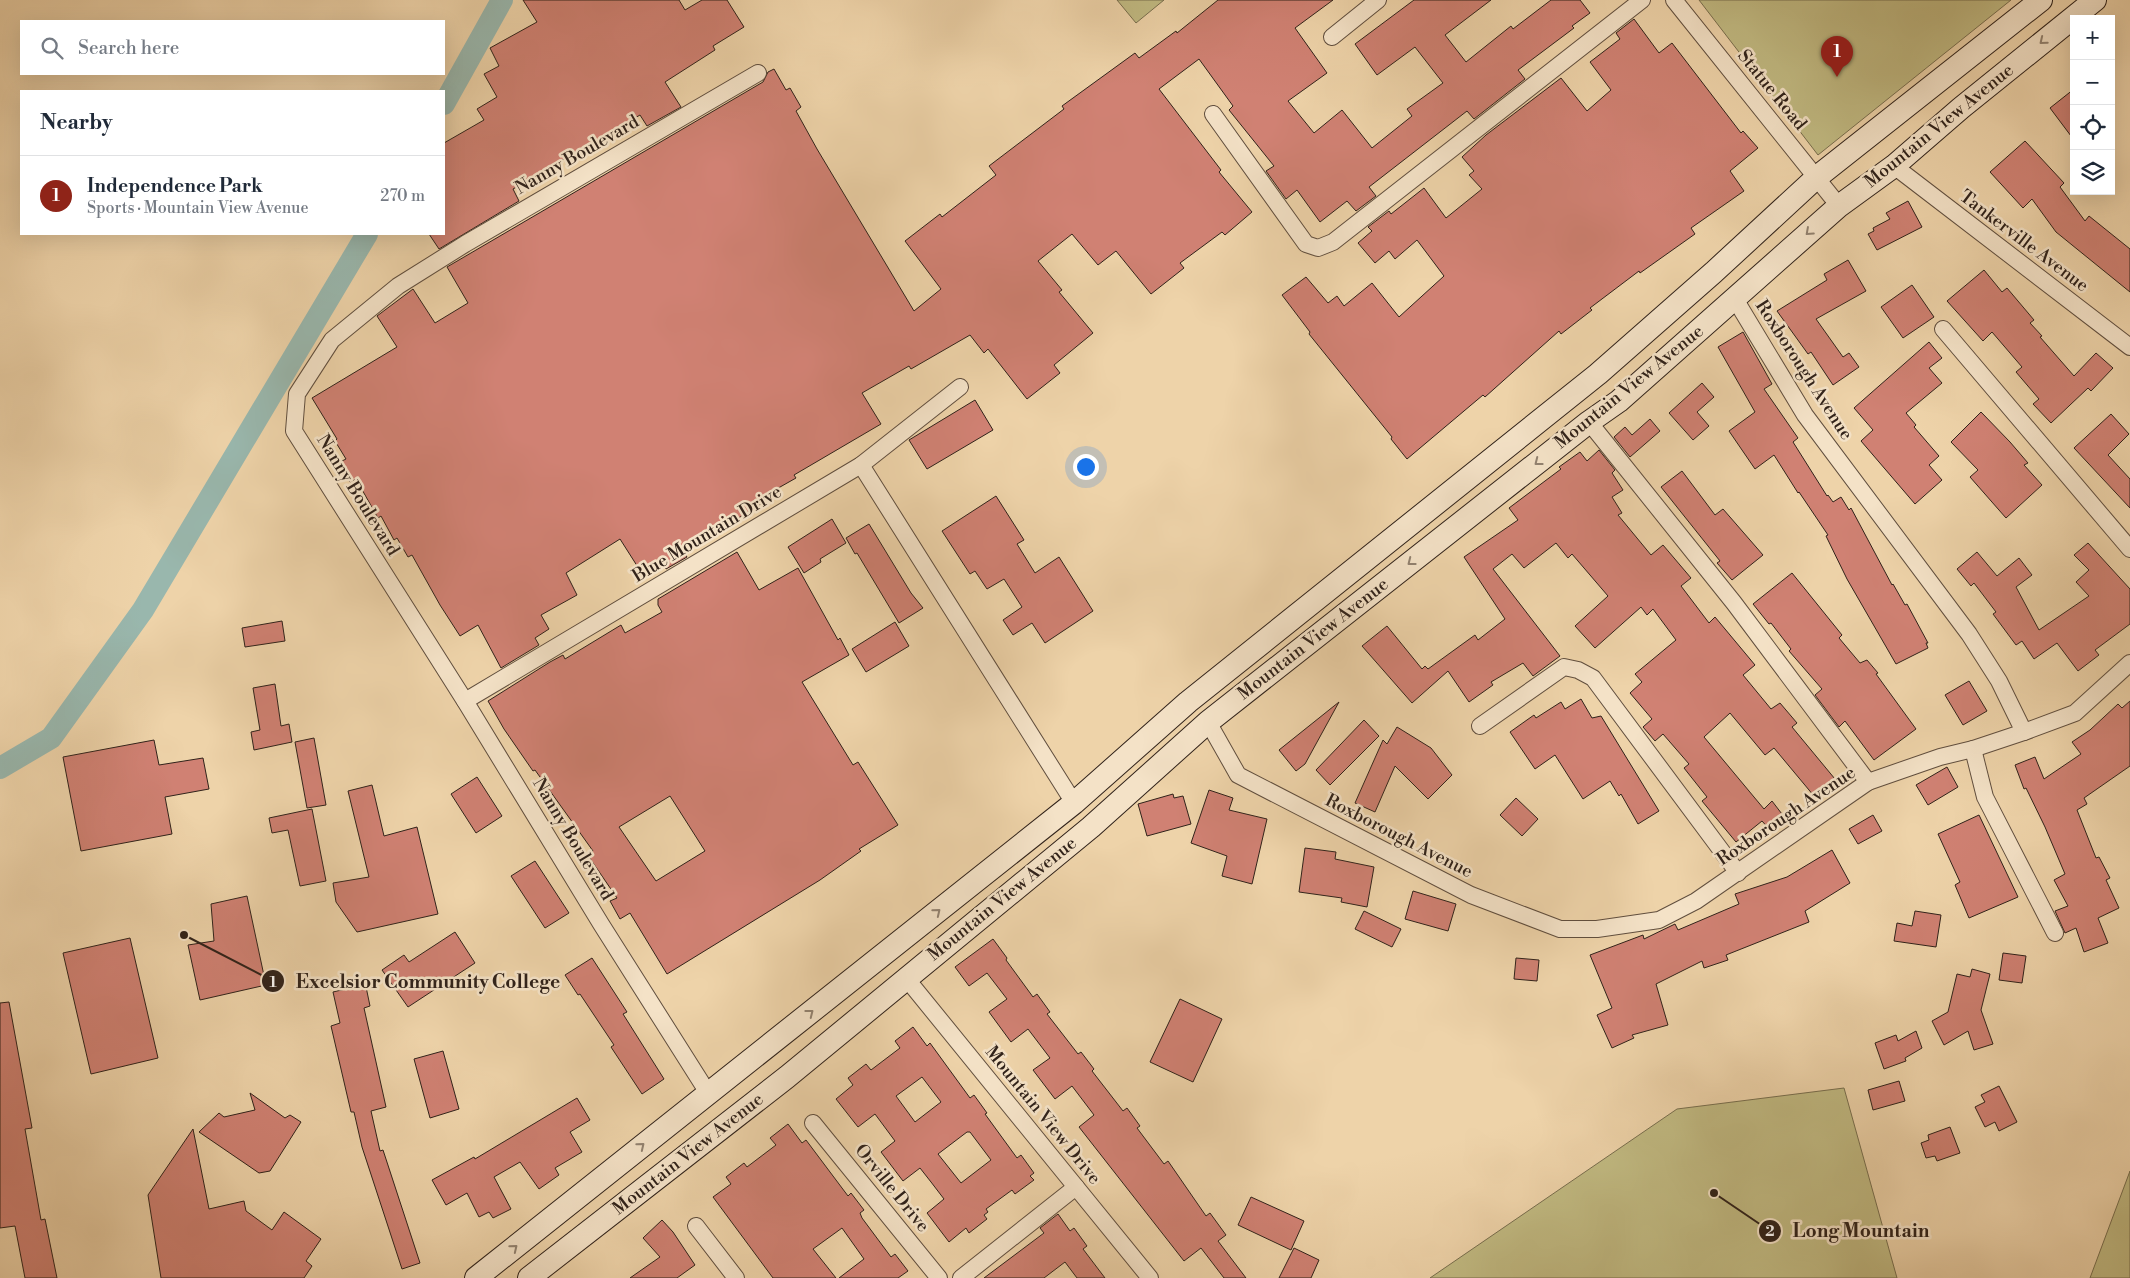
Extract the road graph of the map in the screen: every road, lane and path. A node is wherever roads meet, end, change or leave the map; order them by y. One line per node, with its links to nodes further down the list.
1 (1378, 0): 6 (street)
2 (1642, 0): 10 (street)
3 (1674, 0): 12 (street, Statue Road)
4 (2041, 0): 8 (main road, Mountain View Avenue)
5 (2095, 0): 9 (main road, Mountain View Avenue, one-way to 9)
6 (1332, 37)
7 (758, 73): 24 (street, Nanny Boulevard)
8 (1934, 86): 9 (main road); 12 (main road, Mountain View Avenue)
9 (1961, 108): 11 (main road, Mountain View Avenue)
10 (1213, 114)
11 (1894, 166): 13 (main road, Mountain View Avenue); 16 (street, Tankerville Avenue)
12 (1817, 177): 13 (street, Statue Road); 17 (main road, Mountain View Avenue)
13 (1839, 206): 14 (main road, Mountain View Avenue, one-way to 14)
14 (1735, 299): 19 (main road, Mountain View Avenue); 27 (street, Roxborough Avenue)
15 (1943, 329): 22 (street)
16 (2130, 347)
17 (1598, 374): 19 (main road); 30 (main road, Mountain View Avenue)
18 (960, 387): 21 (street, Blue Mountain Drive)
19 (1619, 401): 20 (main road, Mountain View Avenue)
20 (1589, 422): 25 (main road, Mountain View Avenue, one-way to 25); 29 (street)
21 (861, 465): 24 (street, Blue Mountain Drive); 30 (street)
22 (2130, 548)
23 (2130, 663): 27 (street)
24 (465, 701): 38 (street, Nanny Boulevard)
25 (1208, 722): 32 (main road, Mountain View Avenue); 33 (street, Roxborough Avenue)
26 (1480, 726): 33 (street)
27 (2024, 732): 28 (street, Roxborough Avenue)
28 (1973, 749): 29 (street, Roxborough Avenue); 34 (street)
29 (1868, 782): 33 (street, Roxborough Avenue)
30 (1074, 802): 31 (main road, Mountain View Avenue)
31 (1042, 828): 32 (main road); 36 (main road, Mountain View Avenue, one-way to 31)
32 (1062, 849): 35 (main road, Mountain View Avenue)
33 (1738, 873)
34 (2055, 933)
35 (906, 978): 37 (main road, Mountain View Avenue); 40 (street, Mountain View Drive)
36 (779, 1038): 37 (main road); 38 (main road, Mountain View Avenue)
37 (803, 1062): 43 (main road, Mountain View Avenue)
38 (708, 1093): 42 (main road, Mountain View Avenue, one-way to 38)
39 (814, 1123): 45 (street, Orville Drive)
40 (1076, 1187): 46 (street); 47 (street, Mountain View Drive)
41 (696, 1226): 44 (street)
42 (476, 1278)
43 (529, 1278)
44 (736, 1278)
45 (940, 1278)
46 (961, 1278)
47 (1150, 1278)

